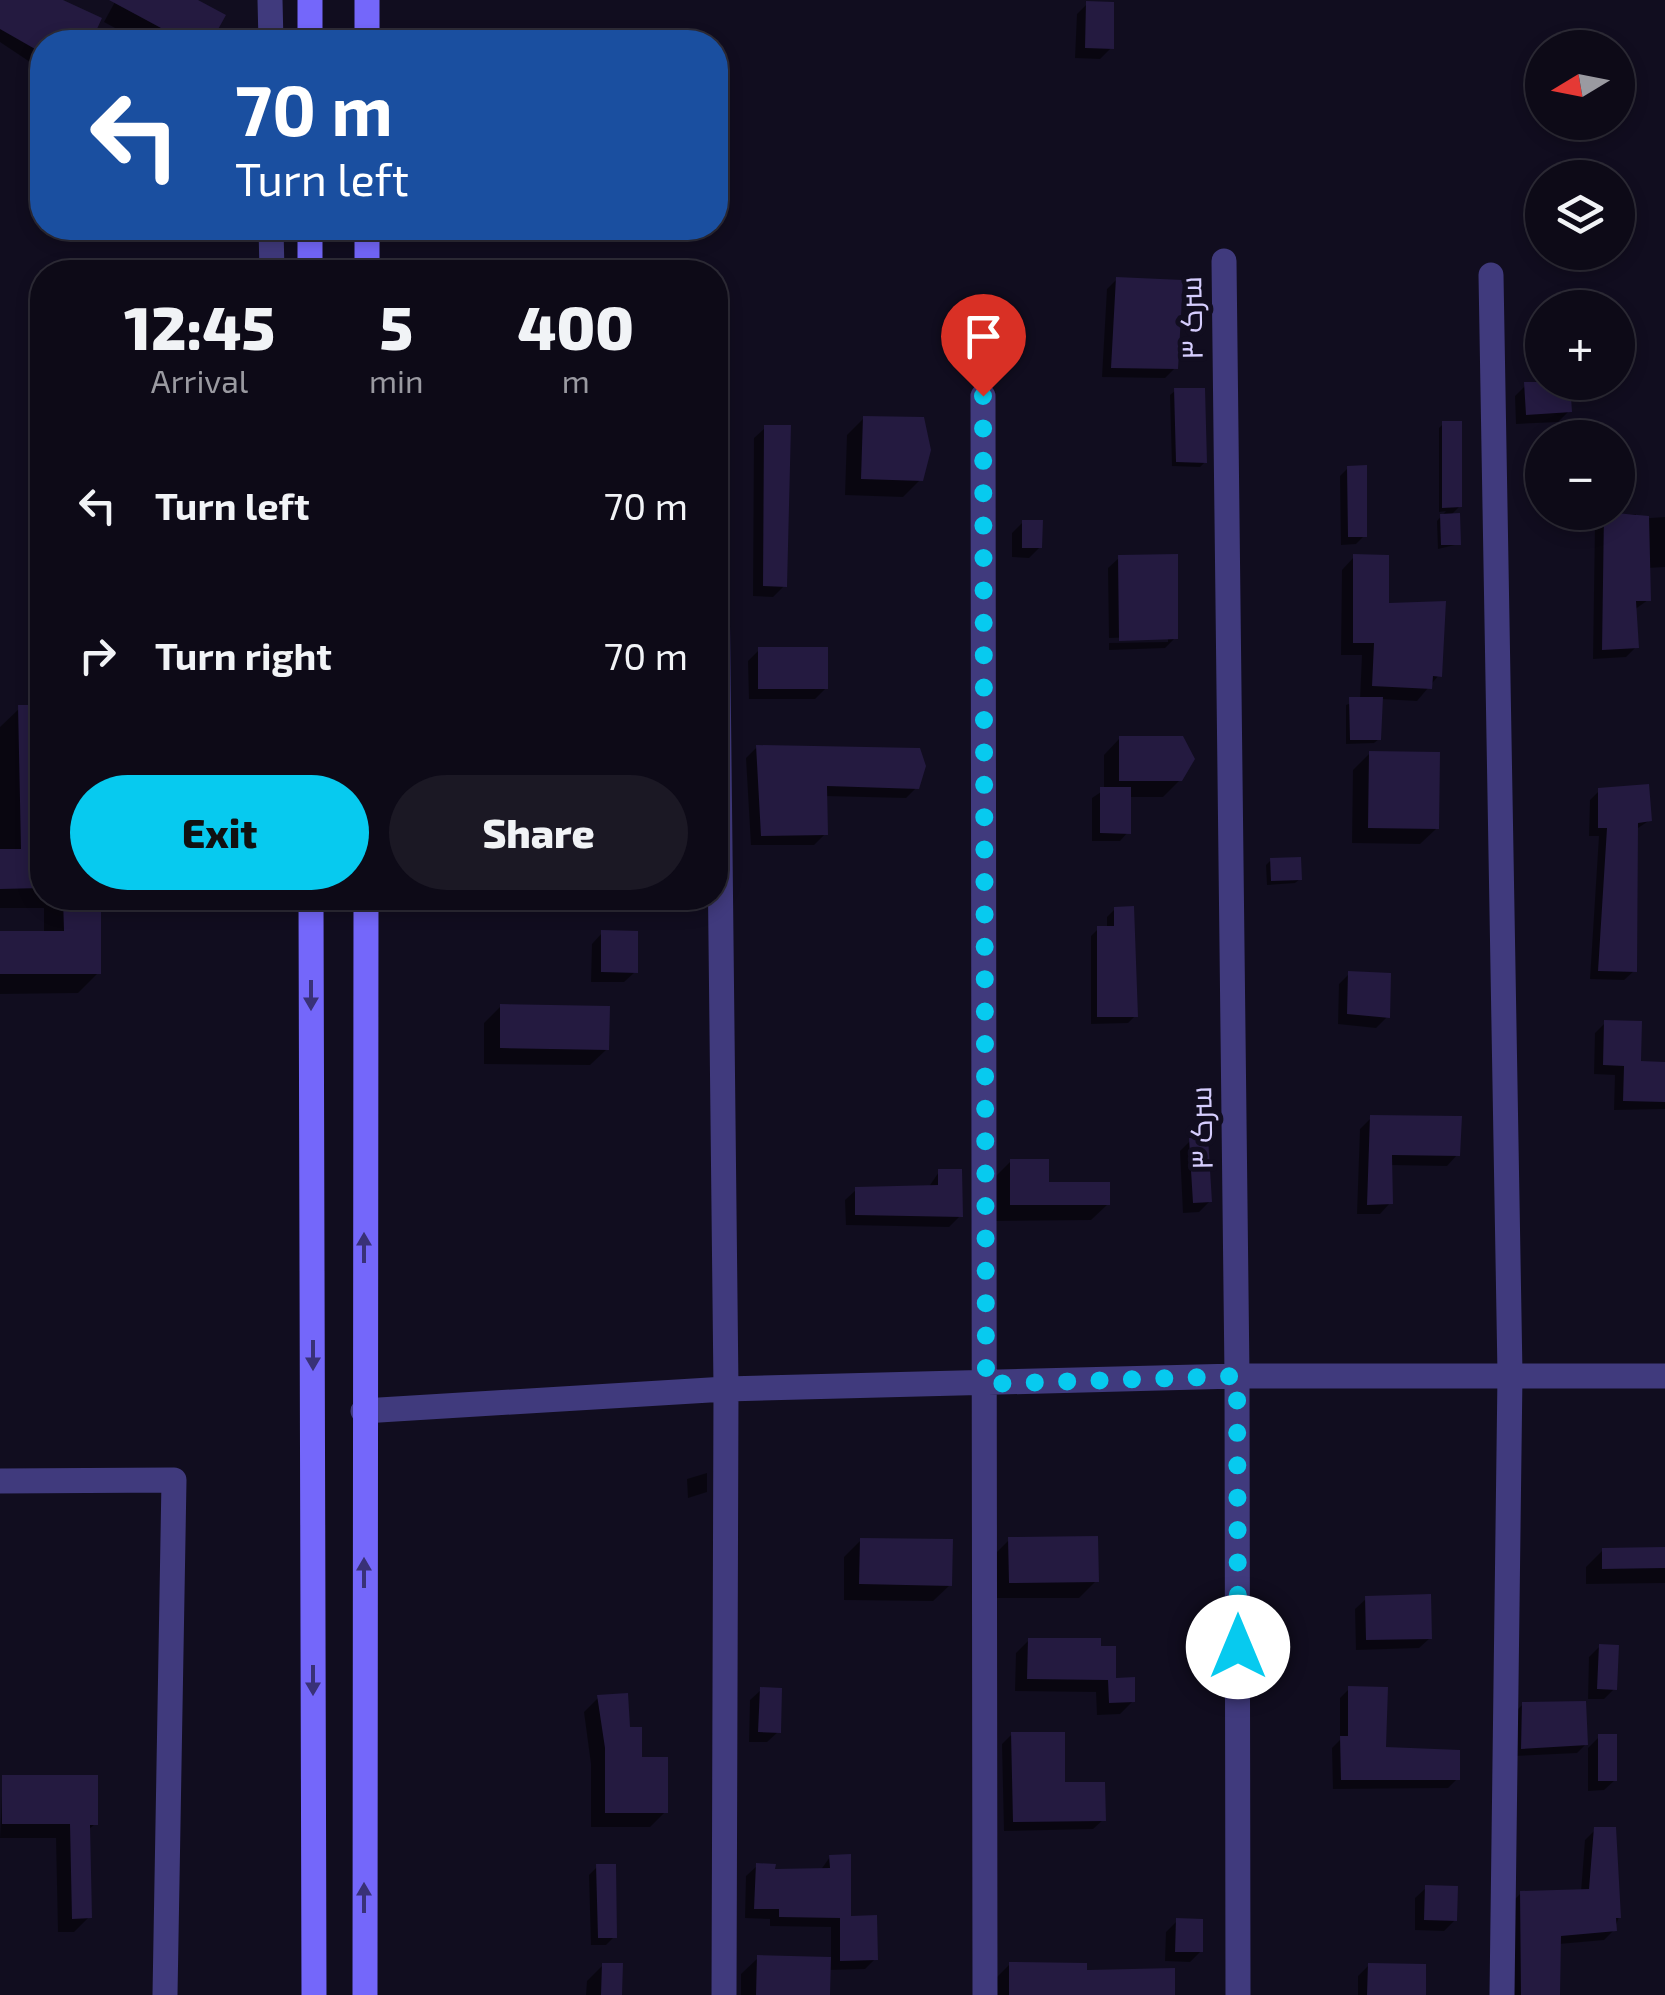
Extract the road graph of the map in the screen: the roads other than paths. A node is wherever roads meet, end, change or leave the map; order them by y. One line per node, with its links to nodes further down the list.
1 (270, 0): 4 (street)
2 (310, 0): 5 (main road)
3 (367, 0): 6 (main road)
4 (270, 30)
5 (310, 30)
6 (367, 30)
7 (1224, 261): 14 (street, سرک ۳)
8 (1491, 276): 13 (street)
9 (983, 396): 16 (street)
10 (311, 910): 21 (main road, one-way to 21)
11 (366, 910): 18 (main road, one-way to 11)
12 (721, 910): 17 (street)
13 (1510, 1374): 14 (street); 15 (street); 26 (street)
14 (1237, 1376): 16 (street); 25 (street, سرک ۳)
15 (1665, 1376)
16 (986, 1384): 17 (street); 24 (street)
17 (726, 1389): 18 (street); 23 (street)
18 (363, 1412): 22 (main road, one-way to 18)
19 (0, 1480): 20 (street)
20 (165, 1995)
21 (314, 1995)
22 (365, 1995)
23 (724, 1995)
24 (986, 1995)
25 (1238, 1995)
26 (1502, 1995)

